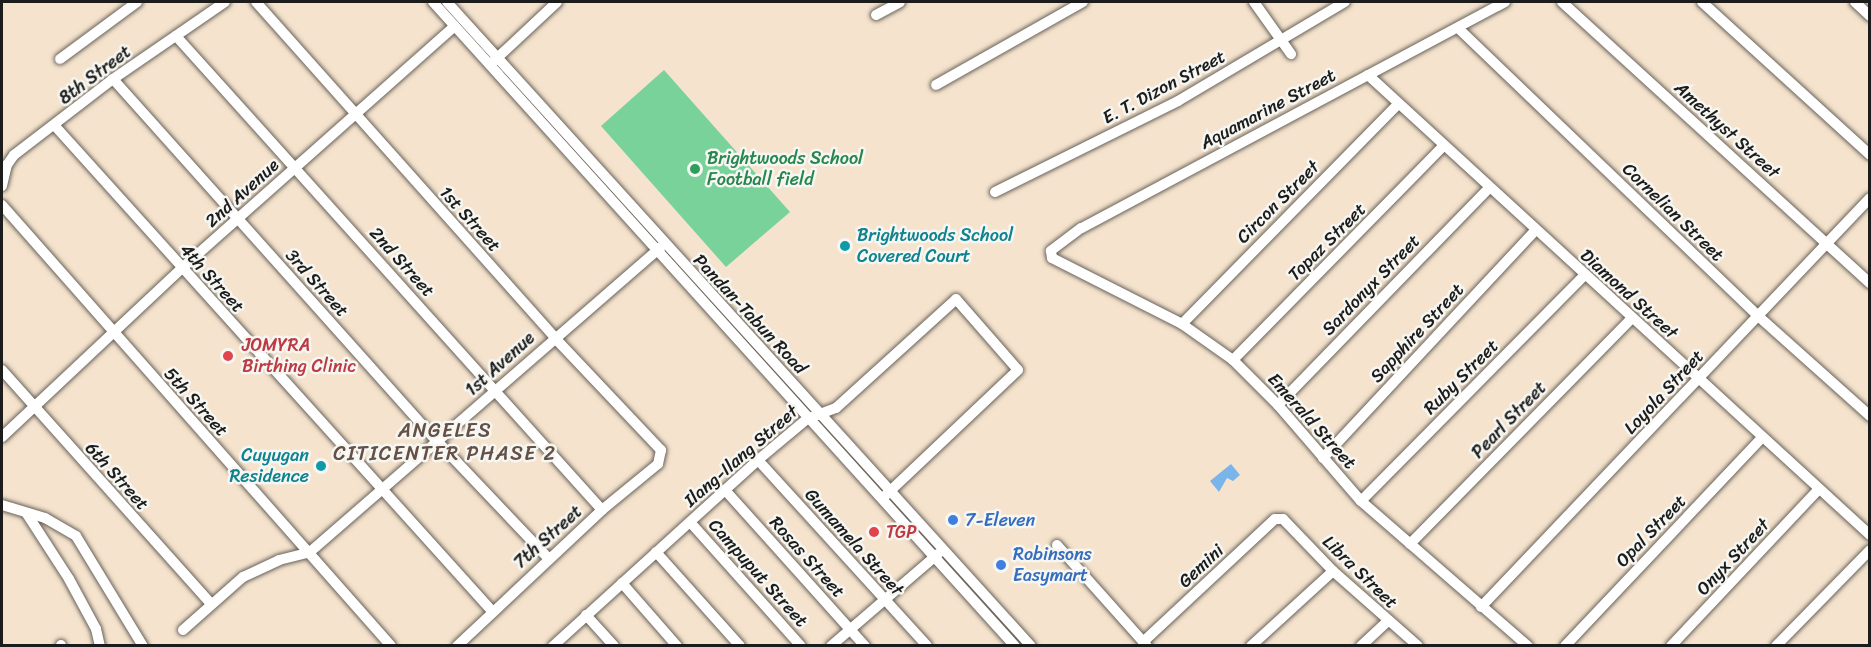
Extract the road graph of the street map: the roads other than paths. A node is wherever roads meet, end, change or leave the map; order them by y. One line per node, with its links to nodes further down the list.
1 (137, 2): 22 (street)
2 (225, 2): 19 (street, 8th Street)
3 (256, 2): 28 (street, 1st Street)
4 (433, 2): 17 (street, Pandan-Tabun Road)
5 (447, 2): 23 (street, Pandan-Tabun Road)
6 (557, 2): 23 (street)
7 (900, 2): 15 (street)
8 (1083, 2): 26 (street)
9 (1254, 2): 20 (street)
10 (1345, 2): 20 (street, E. T. Dizon Street)
11 (1505, 2): 18 (street, Aquamarine Street)
12 (1562, 2): 40 (street, Amethyst Street)
13 (1855, 2): 16 (street)
14 (1708, 3): 31 (street)
15 (876, 15)
16 (1869, 16)
17 (455, 26): 23 (street, Pandan-Tabun Road); 28 (street, 2nd Avenue)
18 (1458, 28): 24 (street, Aquamarine Street); 46 (street, Cornelian Street)
19 (176, 36): 25 (street, 8th Street); 32 (street, 2nd Street)
20 (1281, 41): 21 (street); 35 (street, E. T. Dizon Street)
21 (1291, 54)
22 (60, 59)
23 (494, 61): 41 (street, Pandan-Tabun Road)
24 (1368, 75): 27 (street, Diamond Street); 42 (street, Aquamarine Street)
25 (113, 79): 29 (street, 8th Street); 38 (street, 3rd Street)
26 (936, 85)
27 (1397, 105): 30 (street, Diamond Street); 48 (street, Circon Street)
28 (352, 114): 32 (street, 2nd Avenue); 50 (street, 1st Street)
29 (55, 126): 33 (street, 8th Street); 43 (street, 4th Street)
30 (1443, 146): 34 (street, Diamond Street); 51 (street, Topaz Street)
31 (1869, 155)
32 (294, 168): 38 (street, 2nd Avenue); 54 (street, 2nd Street)
33 (2, 186)
34 (1488, 189): 39 (street, Diamond Street); 55 (street, Sardonyx Street)
35 (994, 192)
36 (1869, 198): 40 (street, Loyola Street)
37 (2, 205): 49 (street, 5th Street)
38 (237, 219): 43 (street, 2nd Avenue); 62 (street, 3rd Street)
39 (1535, 231): 44 (street, Diamond Street); 64 (street, Sapphire Street)
40 (1827, 244): 45 (street, Amethyst Street); 46 (street, Loyola Street)
41 (660, 248): 50 (street, 1st Avenue); 57 (street, Pandan-Tabun Road); 59 (street, Pandan-Tabun Road)
42 (1051, 251): 48 (street, Emerald Street)
43 (181, 268): 49 (street, 2nd Avenue); 69 (street, 4th Street)
44 (1585, 276): 47 (street, Diamond Street); 71 (street, Ruby Street)
45 (1869, 283)
46 (1757, 315): 53 (street, Loyola Street); 58 (street, Cornelian Street)
47 (1631, 319): 53 (street, Diamond Street); 79 (street, Pearl Street)
48 (1182, 324): 51 (street, Emerald Street)
49 (111, 333): 56 (street, 2nd Avenue); 82 (street, 5th Street)
50 (554, 337): 54 (street, 1st Avenue); 63 (street, 1st Street)
51 (1233, 360): 55 (street, Emerald Street)
52 (2, 370): 56 (street, 6th Street)
53 (1698, 379): 61 (street, Diamond Street); 90 (street, Loyola Street)
54 (496, 390): 62 (street, 1st Avenue); 73 (street, 2nd Street)
55 (1278, 405): 64 (street, Emerald Street)
56 (33, 408): 60 (street, 2nd Avenue); 89 (street, 6th Street)
57 (819, 413): 59 (street, Ilang-Ilang Street); 67 (street, Pandan-Tabun Road); 67 (street, Ilang-Ilang Street)
58 (1869, 416)
59 (807, 419): 65 (street, Ilang-Ilang Street); 70 (street, Pandan-Tabun Road)
60 (2, 437)
61 (1761, 439): 68 (street, Diamond Street); 115 (street, Opal Street)
62 (438, 442): 69 (street, 1st Avenue); 85 (street, 3rd Street)
63 (662, 455): 73 (street, 7th Street)
64 (1323, 458): 71 (street, Emerald Street)
65 (758, 460): 66 (street, Ilang-Ilang Street); 88 (street, Gumamela Street)
66 (725, 490): 76 (street, Ilang-Ilang Street); 94 (street, Rosas Street)
67 (891, 490): 70 (street); 80 (street, Pandan-Tabun Road)
68 (1818, 490): 77 (street, Diamond Street); 116 (street, Onyx Street)
69 (382, 491): 82 (street, 1st Avenue); 91 (street, 4th Street)
70 (881, 499): 84 (street, Pandan-Tabun Road)
71 (1361, 501): 79 (street, Emerald Street)
72 (2, 505): 74 (street)
73 (602, 510): 85 (street, 7th Street)
74 (27, 514): 97 (street); 98 (street)
75 (1282, 519): 86 (street, Libra Street); 96 (street, Gemini)
76 (690, 522): 83 (street, Ilang-Ilang Street); 105 (street, Campuput Street)
77 (1869, 535)
78 (1057, 544): 96 (street)
79 (1410, 544): 90 (street, Emerald Street)
80 (944, 549): 84 (street); 110 (street, Pandan-Tabun Road)
81 (1869, 550): 117 (street)
82 (310, 552): 89 (street, 1st Avenue); 99 (street, 5th Street)
83 (656, 552): 87 (street, Ilang-Ilang Street); 104 (street)
84 (933, 558): 88 (street); 109 (street, Pandan-Tabun Road)
85 (549, 559): 91 (street, 7th Street)
86 (1333, 571): 93 (street, Libra Street); 111 (street)
87 (622, 583): 92 (street, Ilang-Ilang Street); 103 (street)
88 (884, 598): 94 (street); 108 (street, Gumamela Street)
89 (210, 603): 95 (street, 1st Avenue)
90 (1480, 607): 114 (street, Emerald Street)
91 (492, 611): 100 (street, 7th Street)
92 (586, 615): 101 (street, Ilang-Ilang Street); 102 (street)
93 (1388, 621): 112 (street); 113 (street, Libra Street)
94 (850, 629): 106 (street); 107 (street, Rosas Street)
95 (183, 630)
96 (1145, 644)
97 (99, 645)
98 (143, 645)
99 (391, 645)
100 (457, 645)
101 (554, 645)
102 (614, 645)
103 (677, 645)
104 (740, 645)
105 (801, 645)
106 (831, 645)
107 (865, 645)
108 (927, 645)
109 (1015, 645)
110 (1031, 645)
111 (1251, 645)
112 (1361, 645)
113 (1418, 645)
114 (1528, 645)
115 (1564, 645)
116 (1671, 645)
117 (1776, 645)

